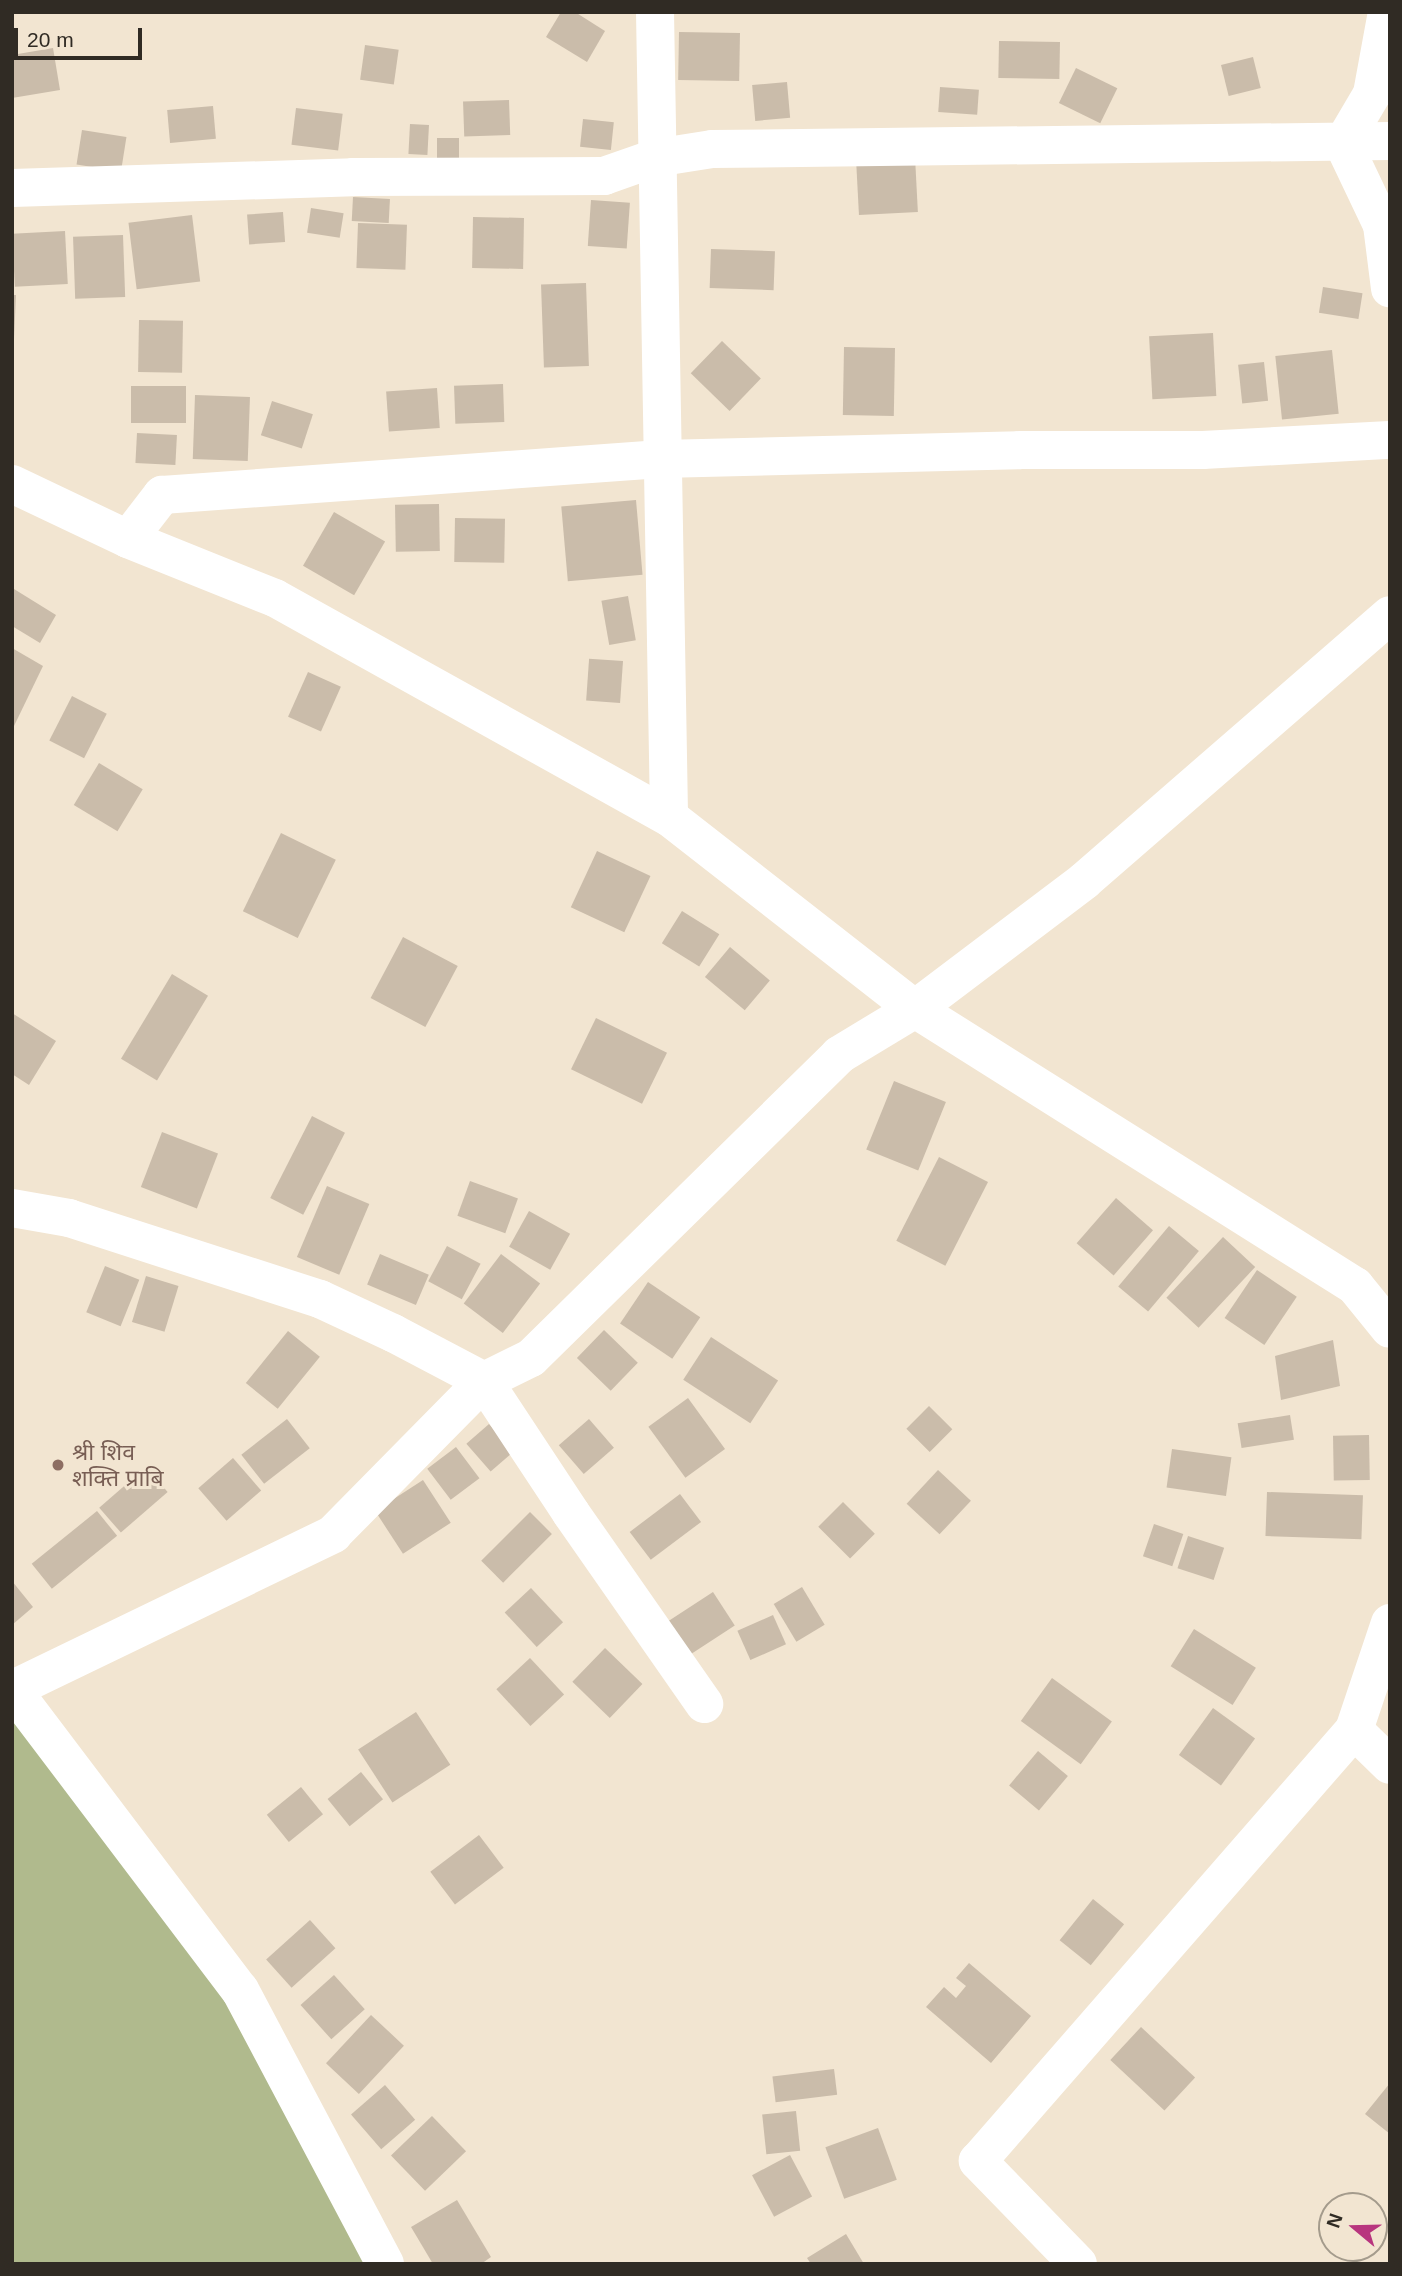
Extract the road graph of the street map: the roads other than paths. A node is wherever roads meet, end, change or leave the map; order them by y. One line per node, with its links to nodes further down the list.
1 (655, 12): 5 (street)
2 (1387, 12): 4 (street)
3 (1390, 141): 4 (street)
4 (1343, 143): 5 (street); 7 (street)
5 (655, 158): 6 (street); 9 (street)
6 (12, 188)
7 (1390, 288)
8 (1390, 440): 9 (street)
9 (661, 459): 11 (street); 13 (street)
10 (12, 484): 11 (street)
11 (128, 539): 13 (street)
12 (1390, 615): 14 (street)
13 (669, 817): 14 (street)
14 (915, 1009): 16 (street); 17 (street)
15 (12, 1208): 17 (street)
16 (1390, 1329)
17 (484, 1381): 19 (street); 20 (street)
18 (1390, 1623): 21 (street)
19 (12, 1689): 23 (street)
20 (704, 1704)
21 (1354, 1730): 22 (street); 24 (street)
22 (1390, 1765)
23 (384, 2264)
24 (1078, 2264)

